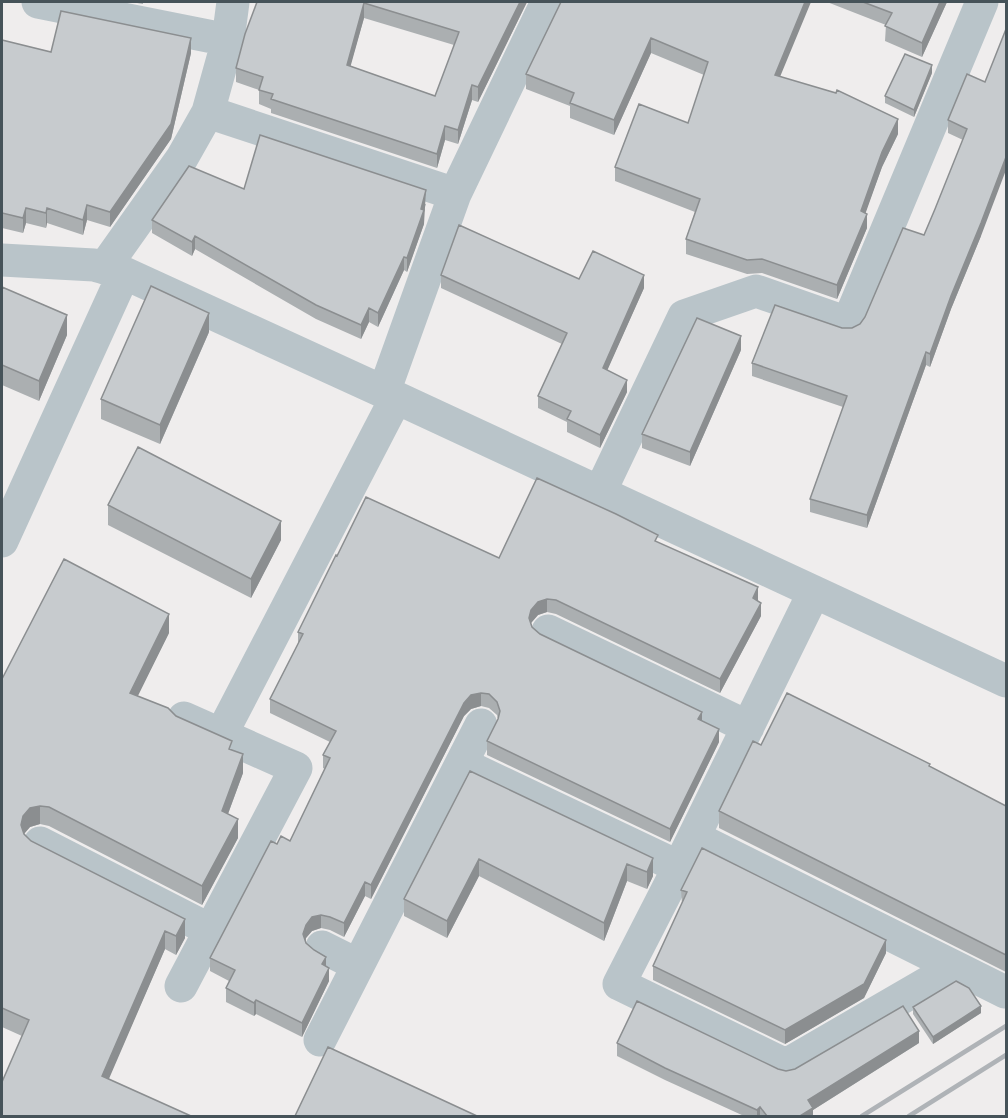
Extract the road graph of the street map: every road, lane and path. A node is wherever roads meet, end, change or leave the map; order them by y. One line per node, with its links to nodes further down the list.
1 (38, 2): 5 (street)
2 (233, 2): 5 (street)
3 (546, 2): 7 (street)
4 (982, 2): 11 (street)
5 (228, 40): 6 (street)
6 (208, 112): 7 (street); 9 (street)
7 (455, 194): 10 (street)
8 (2, 260): 9 (street)
9 (114, 270): 10 (street); 12 (street)
10 (390, 395): 11 (street); 19 (street)
11 (600, 492): 13 (street)
12 (2, 541)
13 (814, 592): 15 (street); 18 (street)
14 (548, 632): 18 (street)
15 (1006, 681)
16 (184, 718): 19 (street)
17 (481, 725): 20 (street)
18 (748, 727): 21 (street)
19 (221, 735): 24 (street)
20 (462, 764): 23 (street); 26 (street)
21 (694, 837): 23 (street); 27 (street)
22 (40, 843): 24 (street)
23 (679, 867): 27 (street)
24 (210, 930): 28 (street)
25 (322, 947): 26 (street)
26 (358, 965): 30 (street)
27 (955, 967): 29 (street)
28 (181, 986)
29 (1005, 992)
30 (320, 1040)

